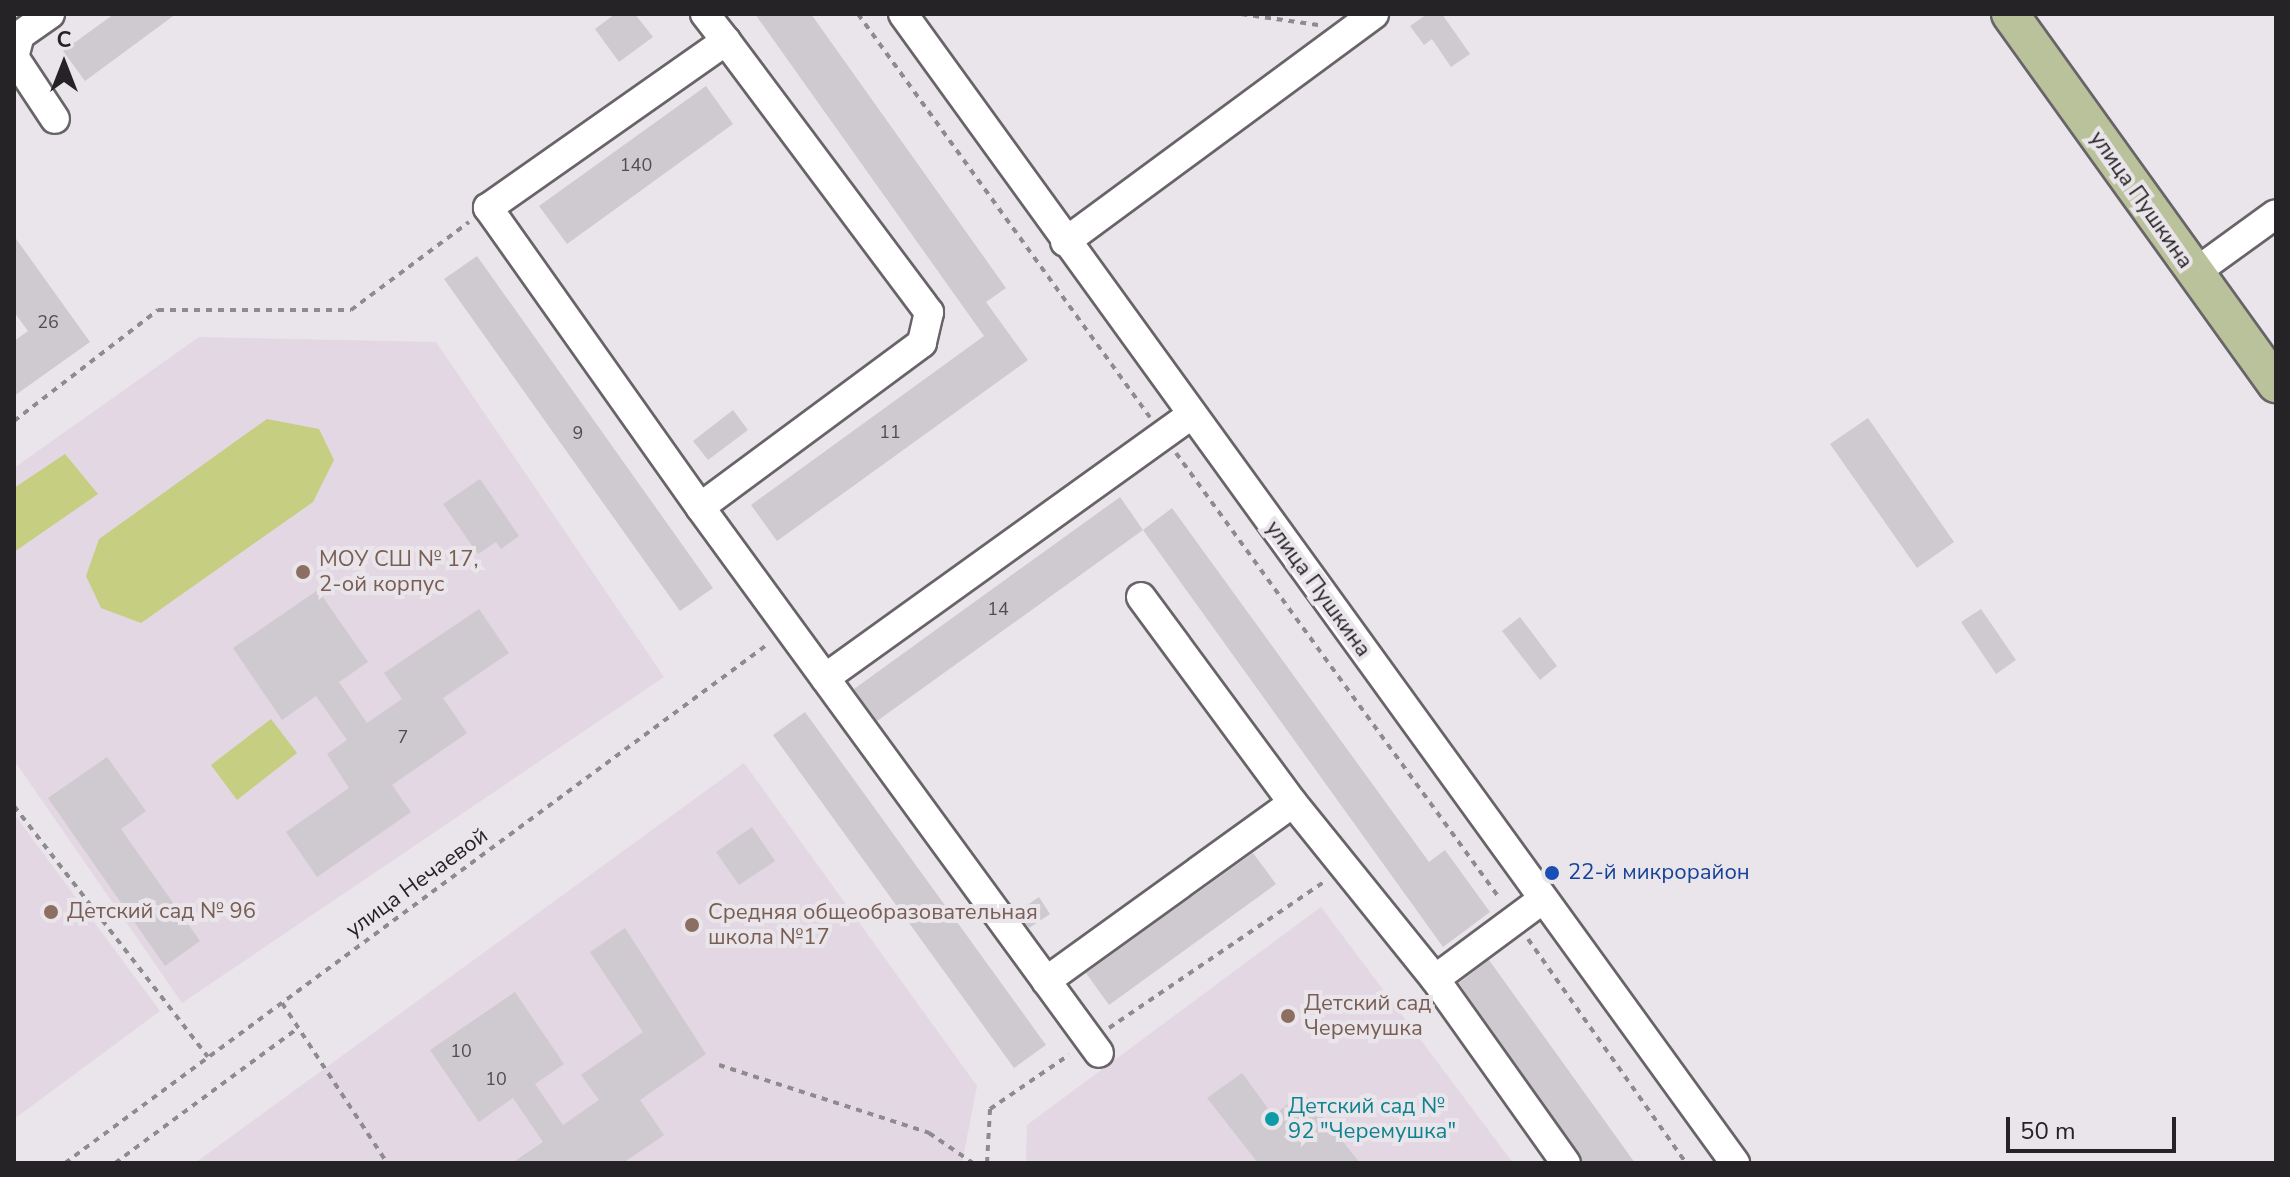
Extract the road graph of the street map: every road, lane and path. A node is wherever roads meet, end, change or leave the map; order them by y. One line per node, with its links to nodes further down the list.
1 (50, 14): 8 (street)
2 (705, 14): 9 (street)
3 (858, 14): 18 (path)
4 (903, 14): 13 (street, улица Пушкина)
5 (1241, 14): 7 (path)
6 (2010, 14): 14 (main road, улица Пушкина)
7 (1365, 22): 13 (street)
8 (17, 31): 10 (street)
9 (726, 41): 11 (street); 19 (street)
10 (55, 119)
11 (488, 208): 17 (path); 19 (street)
12 (2276, 214): 14 (street)
13 (1065, 242): 16 (street, улица Пушкина)
14 (2193, 274): 15 (main road, улица Пушкина)
15 (2276, 384)
16 (1191, 415): 18 (street); 26 (street, улица Пушкина)
17 (14, 421)
18 (1163, 435): 22 (street); 27 (path)
19 (700, 507): 21 (street)
20 (1141, 597): 23 (street)
21 (788, 628): 22 (street); 30 (path, улица Нечаевой)
22 (825, 678): 29 (street)
23 (1293, 803): 25 (street); 29 (street)
24 (14, 806): 33 (path)
25 (1344, 868): 28 (street); 32 (path)
26 (1543, 899): 27 (street); 42 (street, улица Пушкина)
27 (1514, 920): 28 (street); 41 (path)
28 (1435, 979): 40 (street)
29 (1046, 981): 32 (street)
30 (282, 1003): 31 (path); 33 (path, улица Нечаевой)
31 (298, 1028): 36 (path); 37 (path)
32 (1095, 1047): 39 (path)
33 (208, 1057): 35 (path, улица Нечаевой)
34 (719, 1065): 38 (path)
35 (65, 1163)
36 (115, 1163)
37 (387, 1163)
38 (973, 1163)
39 (987, 1163)
40 (1566, 1163)
41 (1686, 1163)
42 (1735, 1163)

